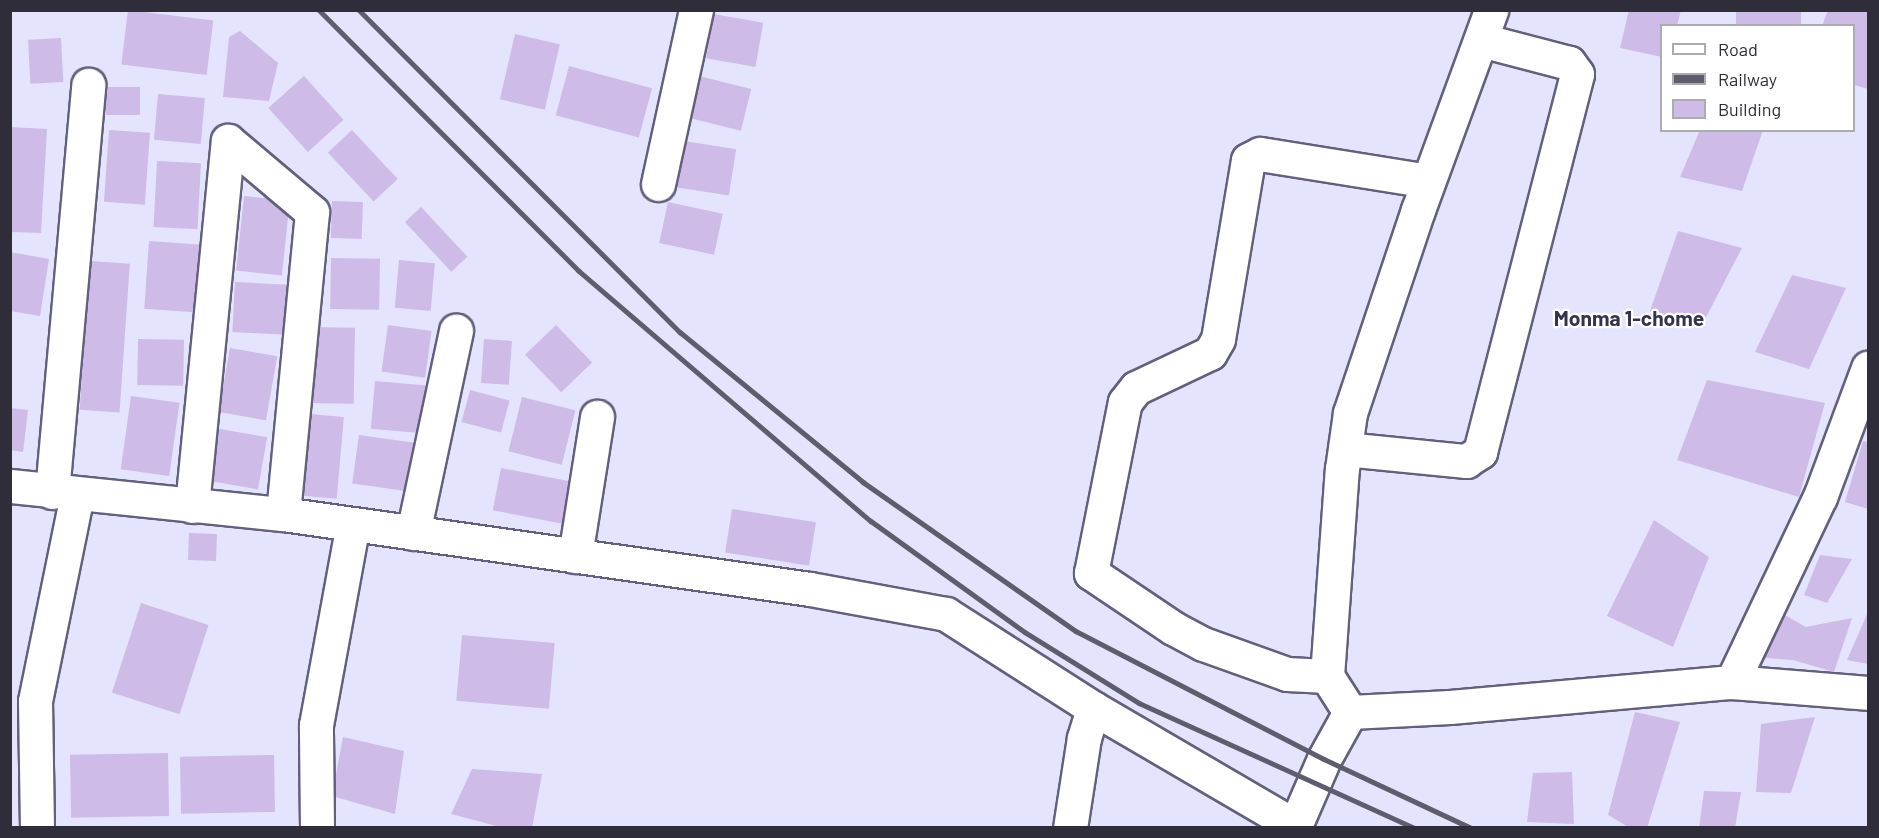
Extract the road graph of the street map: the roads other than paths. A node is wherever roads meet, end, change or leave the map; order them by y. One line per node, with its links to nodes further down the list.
1 (696, 10): 5 (street)
2 (1486, 25): 4 (street); 9 (street)
3 (88, 85): 11 (street)
4 (1428, 181): 9 (street); 17 (street)
5 (658, 184)
6 (456, 332): 15 (street)
7 (1869, 368): 18 (street)
8 (597, 417): 16 (street)
9 (1345, 449): 17 (street)
10 (10, 486): 11 (street)
11 (65, 494): 12 (street); 23 (street)
12 (192, 506): 13 (street); 13 (street)
13 (283, 514): 14 (street)
14 (353, 524): 15 (street); 24 (street)
15 (413, 533): 16 (street)
16 (575, 556): 20 (street)
17 (1327, 676): 21 (street)
18 (1732, 682): 19 (street); 21 (street)
19 (1869, 693)
20 (1093, 708): 22 (street); 25 (street)
21 (1350, 712): 22 (street)
22 (1295, 827)
23 (37, 828)
24 (317, 828)
25 (1070, 828)

